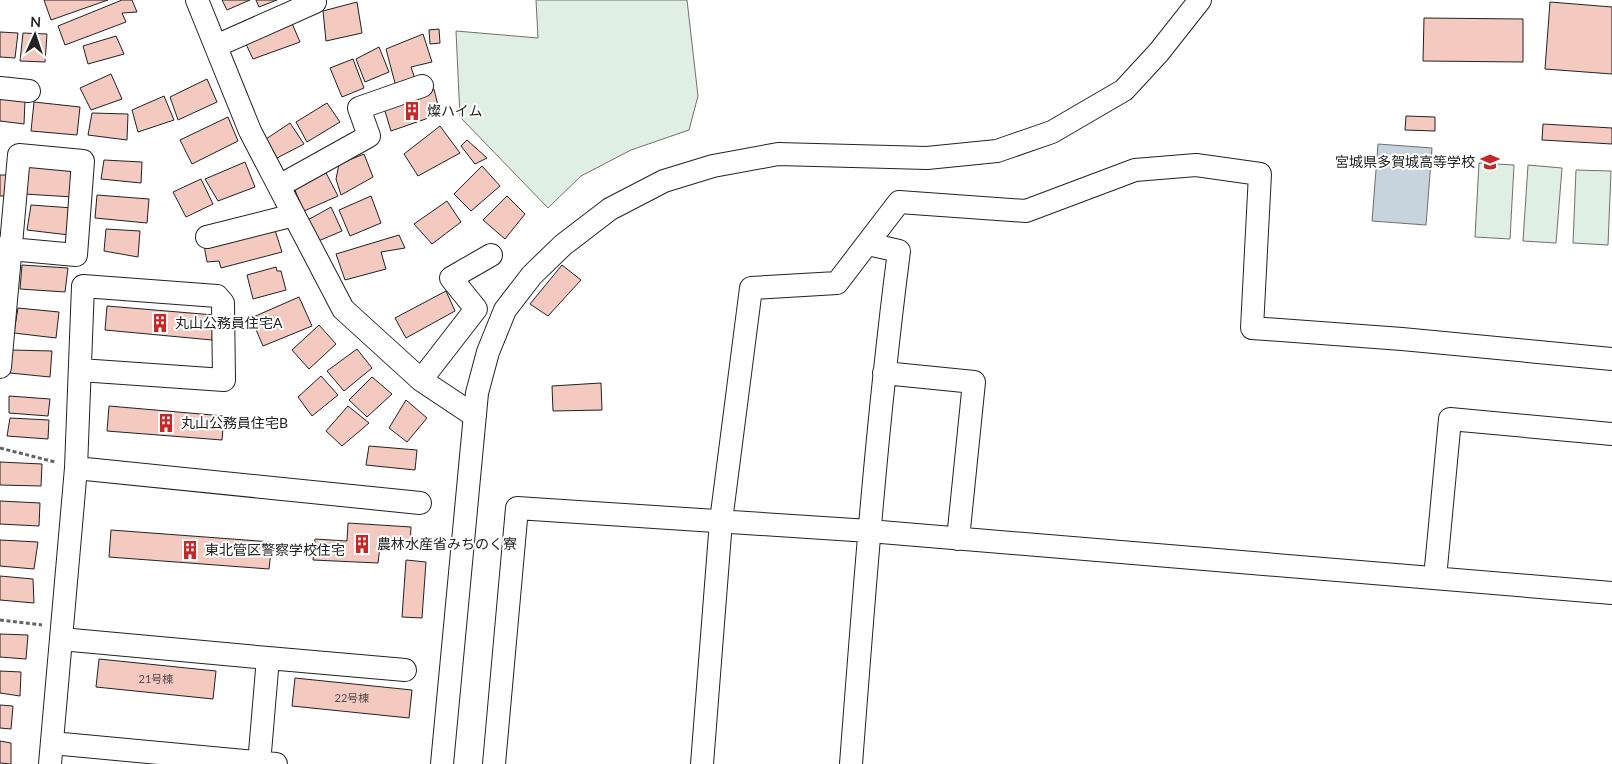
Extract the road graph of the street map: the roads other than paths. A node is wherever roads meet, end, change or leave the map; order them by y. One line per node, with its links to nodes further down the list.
1 (198, 0): 4 (street)
2 (1200, 0): 19 (street)
3 (315, 2): 4 (street)
4 (216, 46): 8 (street)
5 (422, 86): 8 (street)
6 (0, 88): 7 (street)
7 (29, 91)
8 (279, 186): 9 (street)
9 (294, 215): 10 (street); 18 (street)
10 (207, 237)
11 (868, 244): 14 (street); 17 (street); 23 (street)
12 (5, 249): 12 (street); 15 (street)
13 (490, 255): 18 (street)
14 (1612, 359)
15 (0, 366)
16 (80, 370): 16 (street); 21 (street)
17 (884, 373): 24 (street); 25 (street)
18 (422, 380): 19 (street)
19 (475, 416): 33 (street)
20 (1612, 434): 26 (street)
21 (76, 468): 22 (street); 28 (street)
22 (420, 503)
23 (721, 521): 24 (street); 34 (street); 35 (street)
24 (869, 531): 25 (street); 36 (street)
25 (958, 539): 26 (street)
26 (1434, 578): 27 (street)
27 (1612, 593)
28 (61, 633): 29 (street); 31 (street)
29 (268, 658): 30 (street); 32 (street)
30 (405, 670)
31 (51, 753): 32 (street)
32 (265, 764)
33 (442, 764)
34 (494, 764)
35 (702, 764)
36 (851, 764)

